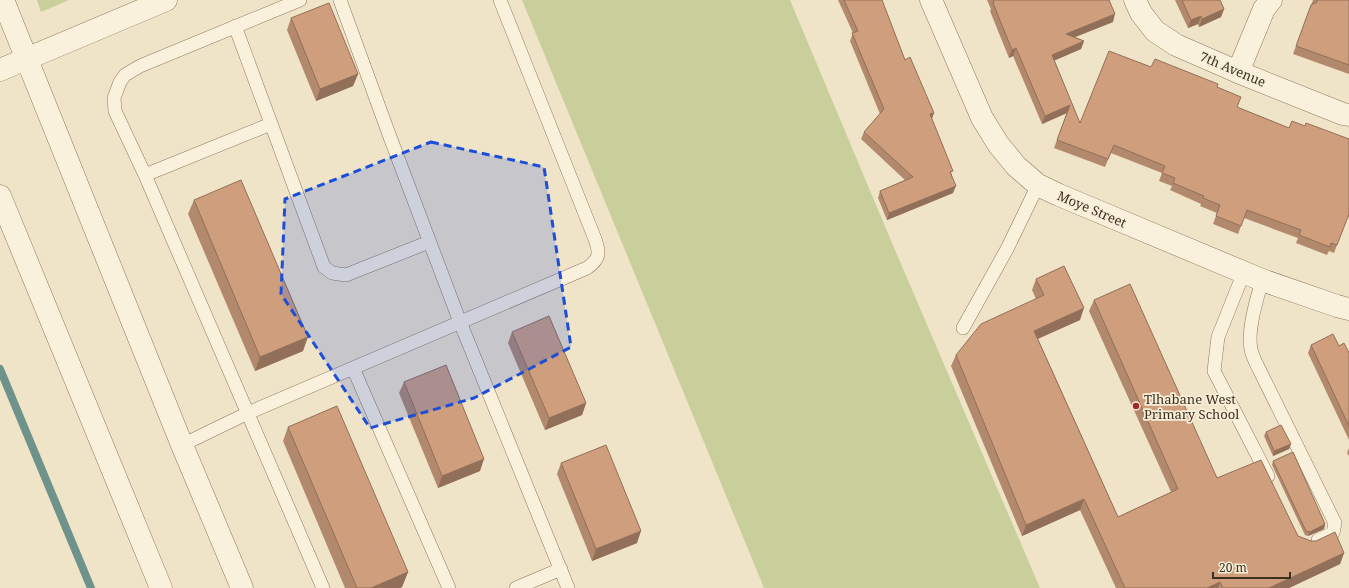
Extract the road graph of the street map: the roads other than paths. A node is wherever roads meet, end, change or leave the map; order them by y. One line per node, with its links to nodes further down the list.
1 (3, 0): 10 (street)
2 (166, 0): 10 (street)
3 (300, 0): 9 (lane)
4 (340, 0): 18 (lane)
5 (500, 0): 21 (lane)
6 (931, 0): 16 (street, Moye Street)
7 (1135, 0): 12 (street, 7th Avenue)
8 (1271, 0): 12 (street)
9 (235, 26): 14 (lane); 15 (lane)
10 (28, 59): 11 (street); 25 (street)
11 (0, 70)
12 (1238, 72): 13 (street, 7th Avenue)
13 (1349, 115)
14 (271, 124): 15 (lane); 18 (lane)
15 (145, 175): 24 (lane)
16 (1038, 185): 19 (street, Moye Street); 22 (lane)
17 (0, 196): 29 (street)
18 (429, 242): 21 (lane)
19 (1253, 276): 20 (street, Moye Street); 26 (lane); 27 (lane)
20 (1349, 308)
21 (460, 322): 23 (lane); 28 (lane)
22 (963, 328)
23 (353, 368): 24 (lane); 32 (lane)
24 (248, 413): 25 (lane); 31 (lane)
25 (182, 445): 30 (street)
26 (1273, 488)
27 (1304, 543)
28 (561, 569): 33 (lane); 34 (lane)
29 (161, 588)
30 (242, 588)
31 (323, 588)
32 (449, 588)
33 (516, 588)
34 (568, 588)

